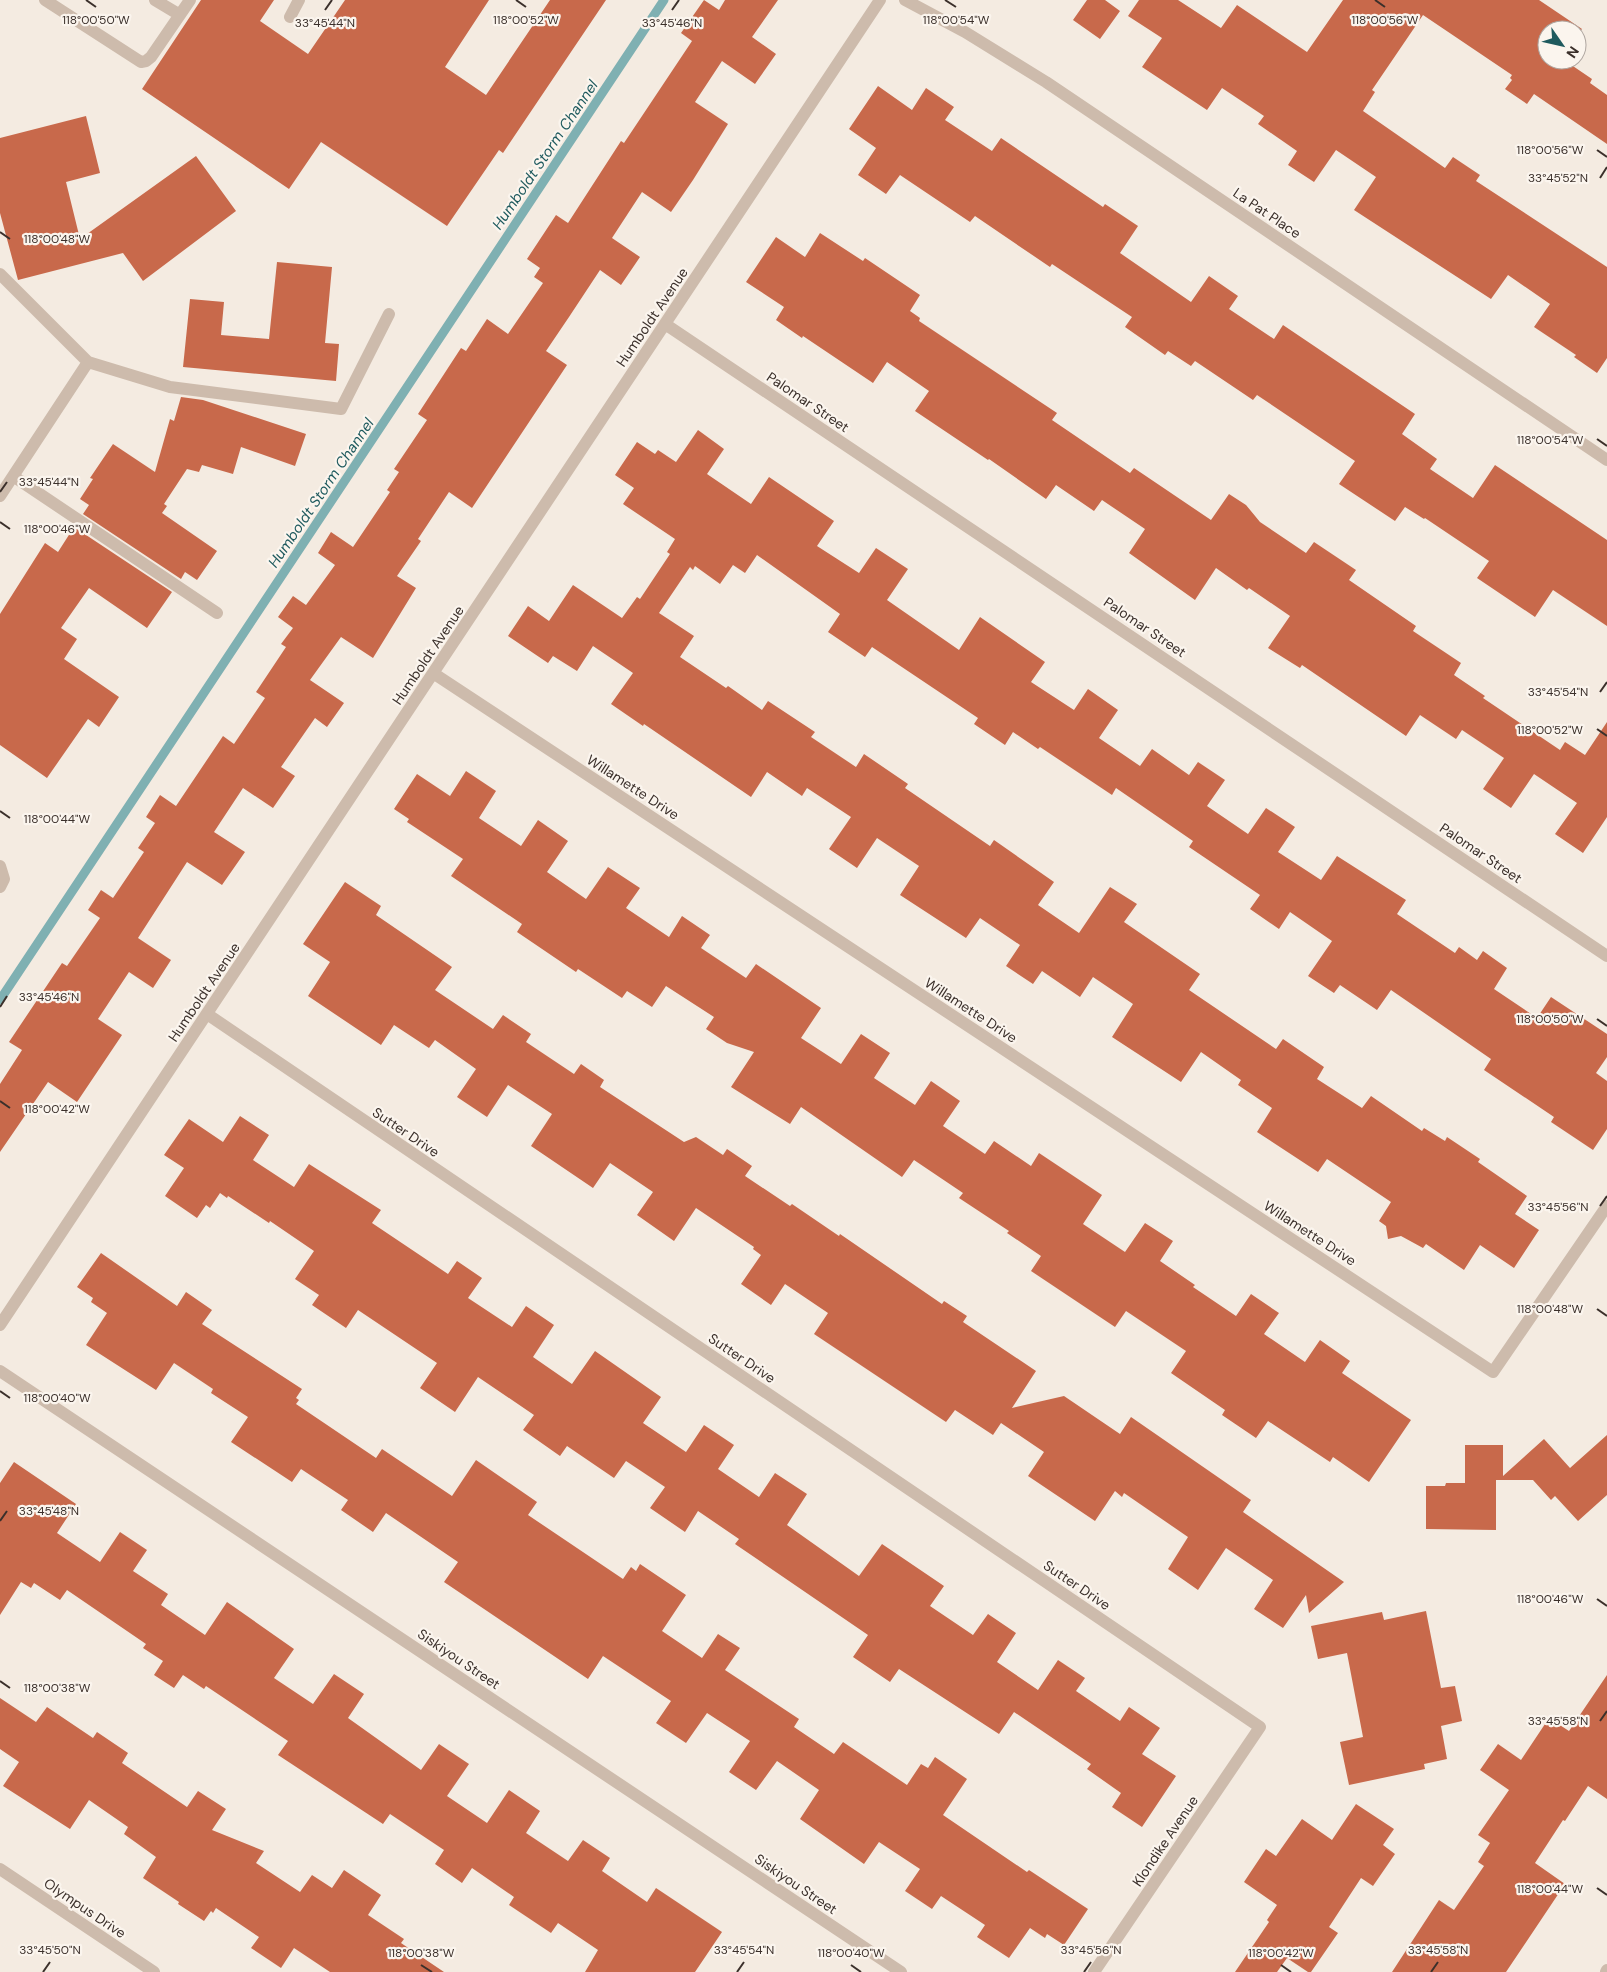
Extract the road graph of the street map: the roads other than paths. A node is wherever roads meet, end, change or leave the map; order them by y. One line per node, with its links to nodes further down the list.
1 (45, 0): 7 (street)
2 (156, 0): 7 (street)
3 (190, 0): 7 (street)
4 (299, 0): 8 (street)
5 (880, 0): 11 (street, Humboldt Avenue)
6 (905, 0): 13 (street, La Pat Place)
7 (180, 15)
8 (290, 17)
9 (0, 274): 12 (street)
10 (389, 314): 12 (street)
11 (665, 324): 17 (street, Humboldt Avenue); 20 (street, Palomar Street)
12 (88, 362): 14 (street)
13 (1607, 460)
14 (13, 476): 15 (street); 16 (street)
15 (0, 496)
16 (217, 613)
17 (433, 674): 21 (street, Humboldt Avenue); 22 (street, Willamette Drive)
18 (0, 866): 19 (street)
19 (0, 887)
20 (1607, 956)
21 (206, 1014): 23 (street, Humboldt Avenue); 25 (street, Sutter Drive)
22 (1607, 1206)
23 (0, 1325)
24 (0, 1370): 28 (street, Siskiyou Street)
25 (1260, 1727): 29 (street, Klondike Avenue)
26 (0, 1870): 27 (street, Olympus Drive)
27 (154, 1972)
28 (901, 1972)
29 (1094, 1972)

